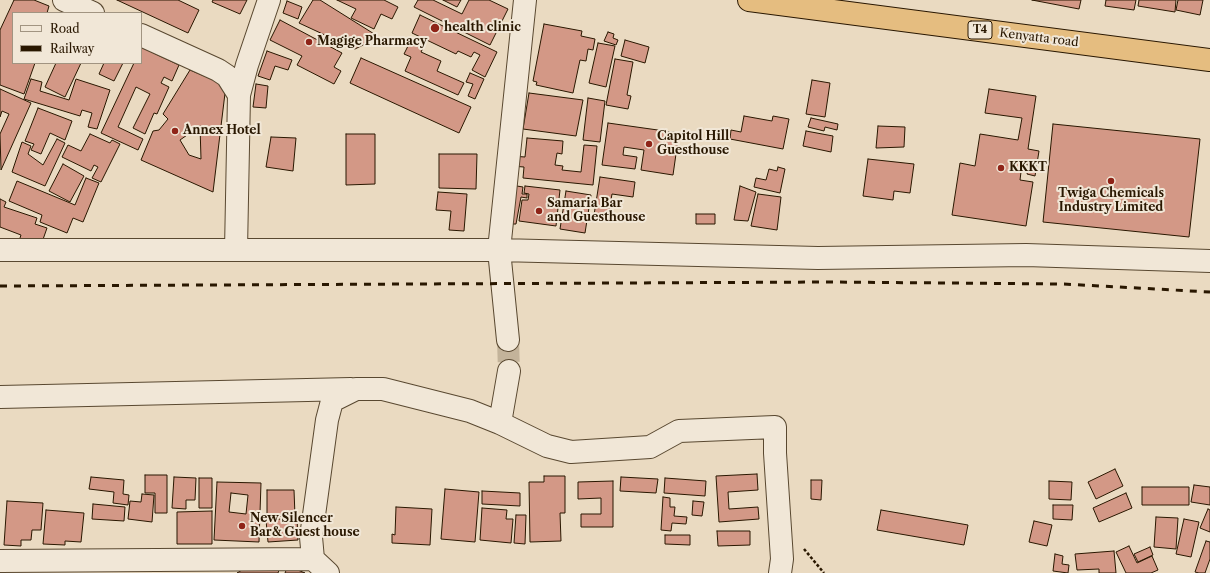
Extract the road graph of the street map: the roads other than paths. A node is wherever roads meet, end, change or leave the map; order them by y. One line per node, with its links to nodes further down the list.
1 (64, 0): 5 (street)
2 (270, 0): 8 (street)
3 (524, 0): 11 (street)
4 (749, 0): 7 (highway, Kenyatta road / T4)
5 (91, 12)
6 (142, 35): 8 (street)
7 (1210, 60)
8 (239, 95): 10 (street)
9 (0, 250): 10 (street)
10 (236, 250): 11 (street)
11 (499, 250): 12 (street); 13 (street)
12 (1210, 261)
13 (508, 340)
14 (509, 371): 17 (street)
15 (356, 389): 16 (street); 17 (street); 19 (street)
16 (0, 397)
17 (500, 423): 20 (street)
18 (0, 562): 19 (street)
19 (321, 566)
20 (780, 573)

